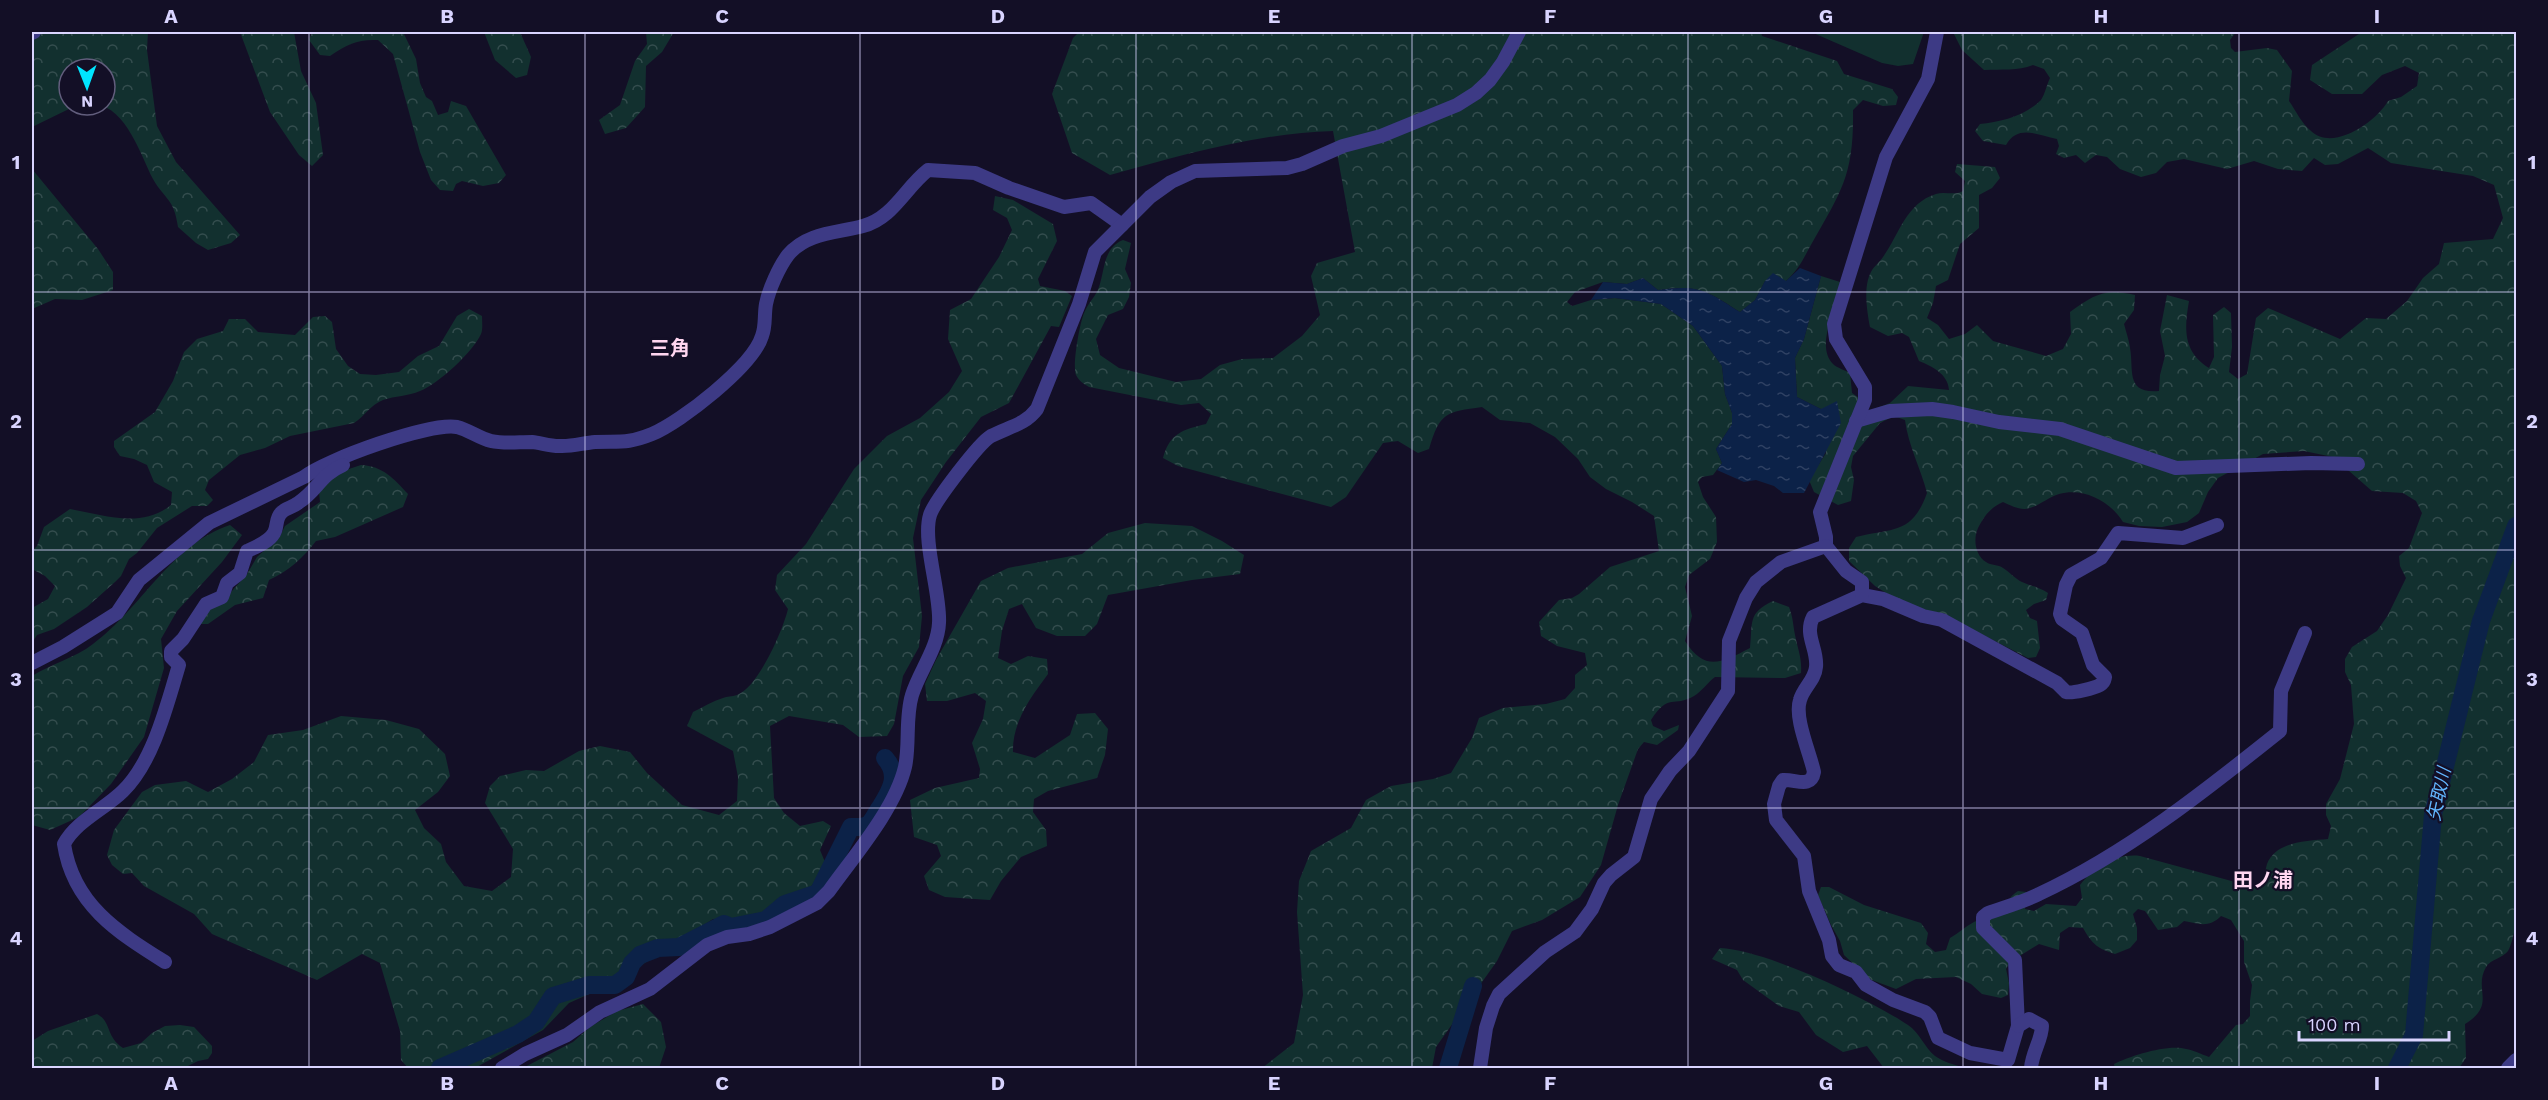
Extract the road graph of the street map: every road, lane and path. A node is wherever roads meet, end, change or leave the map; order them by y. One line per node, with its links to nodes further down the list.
1 (1519, 32): 3 (street)
2 (1937, 32): 4 (street)
3 (1122, 225): 5 (street); 16 (street)
4 (1856, 421): 6 (street); 8 (street)
5 (384, 442): 11 (street); 12 (street)
6 (2358, 464)
7 (2217, 525): 9 (street)
8 (1826, 546): 9 (street); 17 (street)
9 (1862, 595): 15 (street)
10 (2305, 633): 13 (street)
11 (32, 663)
12 (165, 962)
13 (2018, 1026): 15 (street); 18 (street)
14 (2517, 1060): 19 (street)
15 (2013, 1064)
16 (502, 1068)
17 (1480, 1068)
18 (2031, 1068)
19 (2508, 1068)

